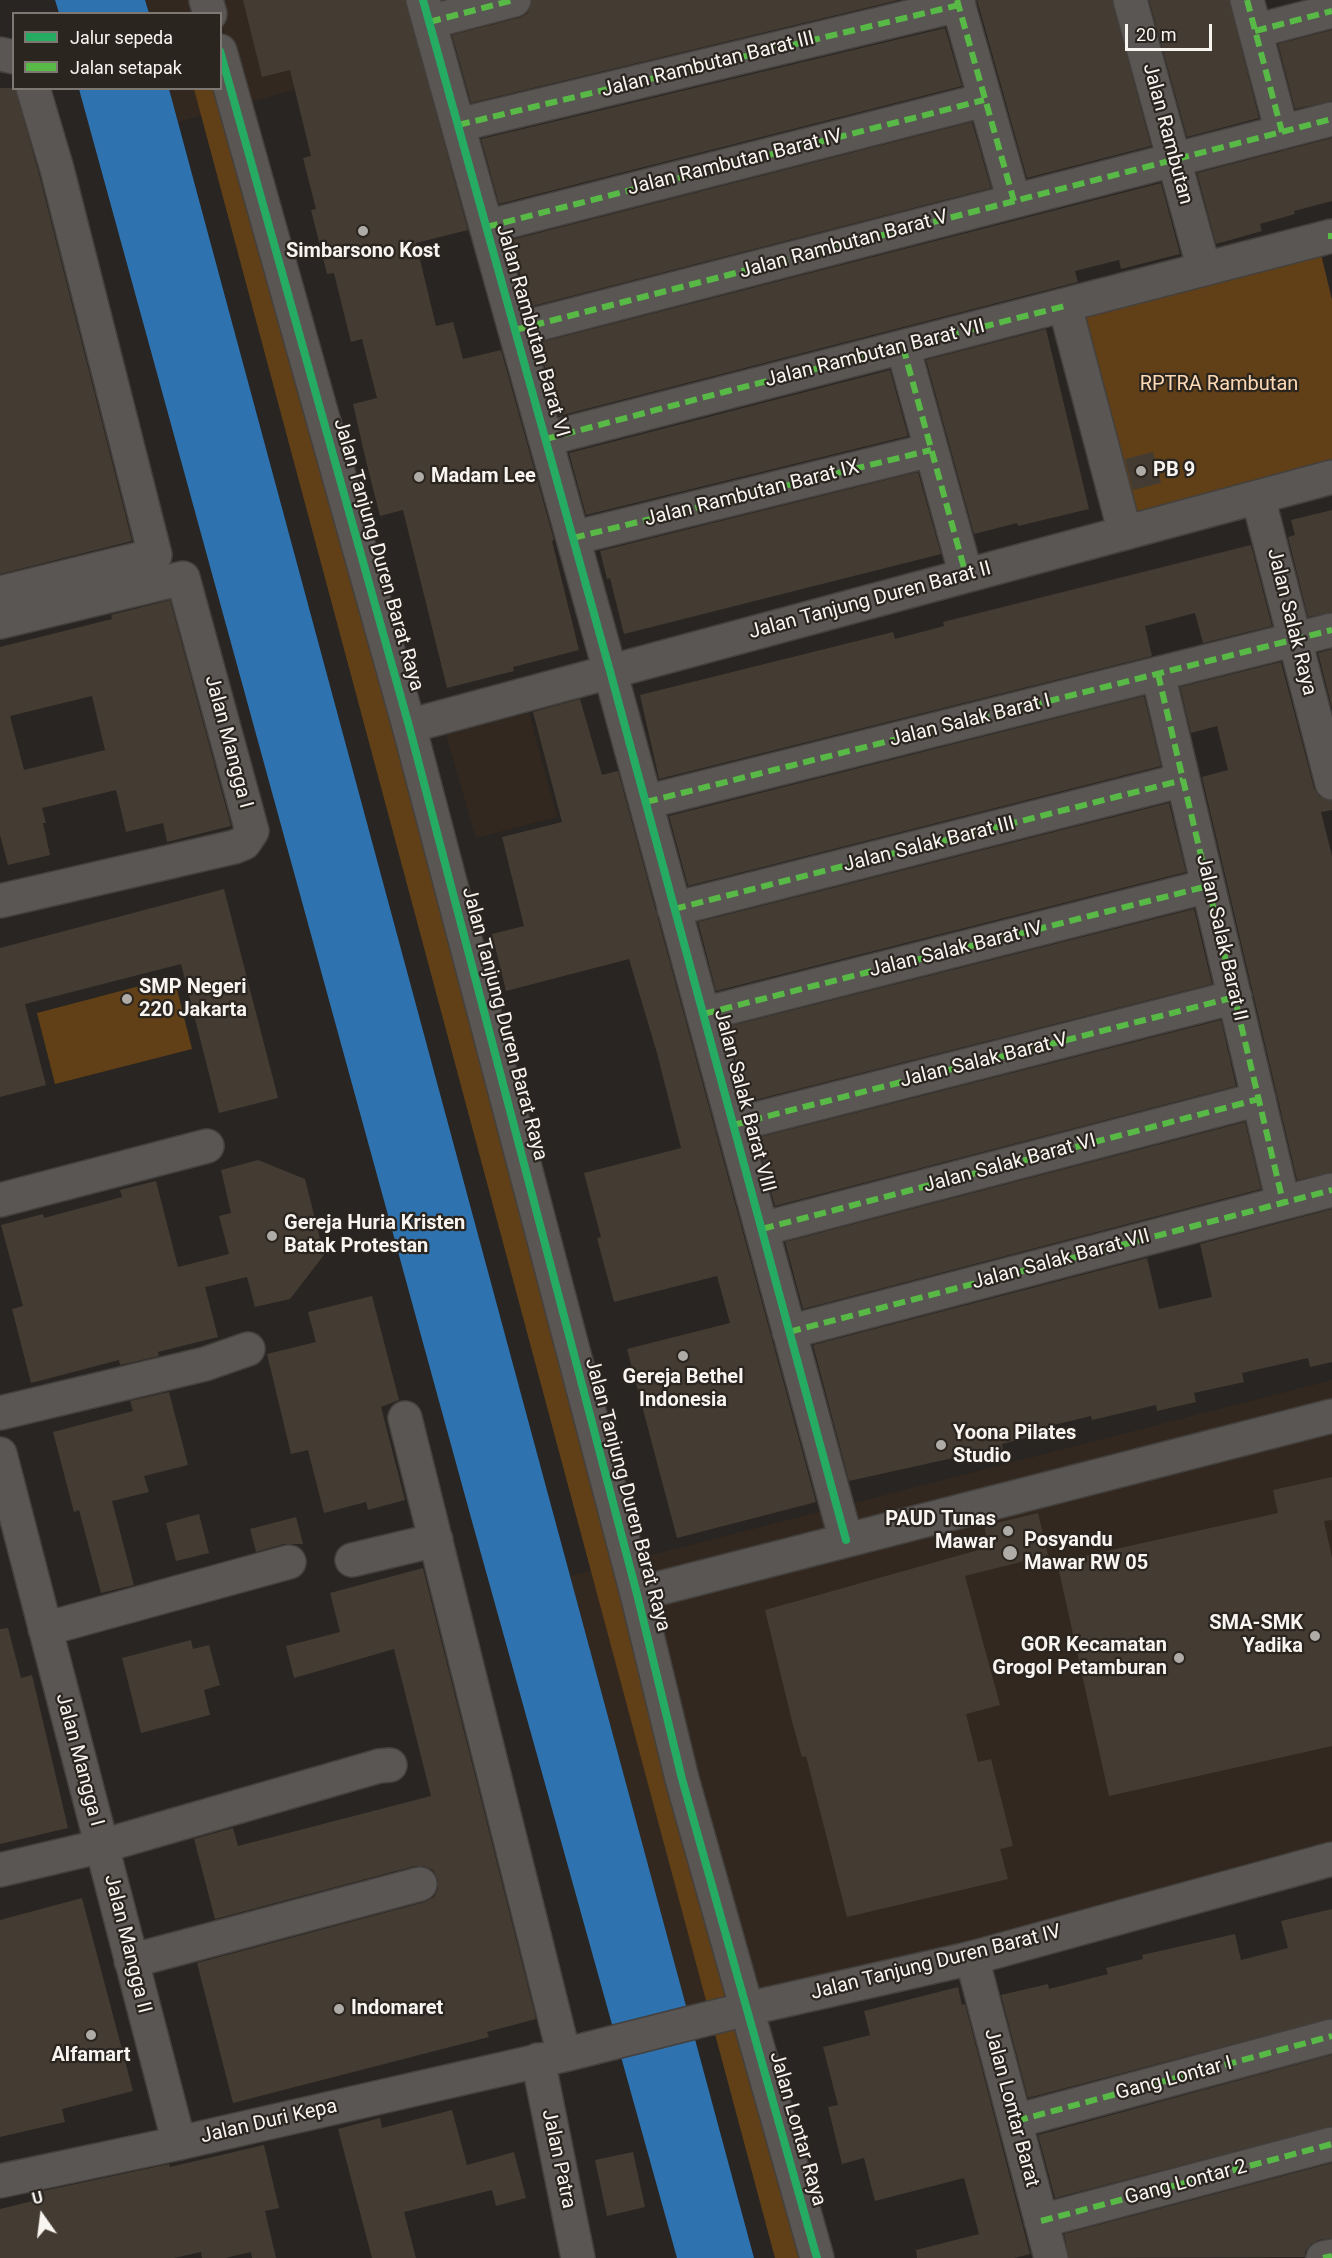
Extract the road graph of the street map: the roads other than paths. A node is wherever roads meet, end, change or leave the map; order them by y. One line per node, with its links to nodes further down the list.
1 (514, 0): 4 (street)
2 (1130, 0): 13 (street, Jalan Rambutan)
3 (958, 2): 9 (street); 11 (street, Jalan Rambutan Barat III)
4 (426, 11): 11 (street, Jalan Rambutan Barat VI)
5 (1332, 11): 6 (street)
6 (1251, 15): 12 (street)
7 (222, 58): 33 (street, Jalan Tanjung Duren Barat Raya)
8 (34, 90): 28 (street)
9 (984, 100): 14 (street); 15 (street, Jalan Rambutan Barat IV)
10 (1332, 119): 12 (street, Jalan Rambutan Barat V)
11 (458, 125): 15 (street, Jalan Rambutan Barat VI)
12 (1282, 132): 13 (street, Jalan Rambutan Barat V)
13 (1174, 159): 14 (street, Jalan Rambutan Barat V); 17 (street, Jalan Rambutan)
14 (1014, 201): 19 (street, Jalan Rambutan Barat V)
15 (486, 227): 19 (street, Jalan Rambutan Barat VI)
16 (1331, 240): 17 (street, Jalan Rambutan Barat VII)
17 (1204, 269): 18 (street, Jalan Rambutan Barat VII)
18 (1065, 306): 20 (street, Jalan Rambutan Barat VII); 25 (street)
19 (515, 330): 21 (street, Jalan Rambutan Barat VI)
20 (903, 347): 21 (street, Jalan Rambutan Barat VII); 22 (street)
21 (546, 440): 26 (street, Jalan Rambutan Barat VI)
22 (931, 450): 26 (street, Jalan Rambutan Barat IX); 27 (street)
23 (1332, 477): 24 (street, Jalan Tanjung Duren Barat II)
24 (1258, 497): 25 (street, Jalan Tanjung Duren Barat II); 30 (street, Jalan Salak Raya)
25 (1125, 533): 27 (street, Jalan Tanjung Duren Barat II)
26 (573, 538): 31 (street, Jalan Rambutan Barat VI)
27 (966, 575): 31 (street, Jalan Tanjung Duren Barat II)
28 (0, 613): 38 (street, Jalan Mangga I)
29 (1332, 630): 30 (street, Jalan Salak Barat I)
30 (1295, 640): 32 (street, Jalan Salak Barat I); 35 (street, Jalan Salak Raya)
31 (610, 671): 33 (street, Jalan Tanjung Duren Barat II); 36 (street, Jalan Salak Barat VIII)
32 (1158, 674): 34 (street, Jalan Salak Barat II); 36 (street, Jalan Salak Barat I)
33 (409, 726): 59 (street, Jalan Tanjung Duren Barat Raya)
34 (1183, 780): 37 (street, Jalan Salak Barat II); 39 (street, Jalan Salak Barat III)
35 (1332, 783)
36 (646, 802): 39 (street, Jalan Salak Barat VIII)
37 (1208, 886): 40 (street, Jalan Salak Barat II); 41 (street, Jalan Salak Barat IV)
38 (0, 901)
39 (674, 909): 41 (street, Jalan Salak Barat VIII)
40 (1234, 997): 42 (street, Jalan Salak Barat II); 43 (street, Jalan Salak Barat V)
41 (703, 1014): 43 (street, Jalan Salak Barat VIII)
42 (1258, 1099): 47 (street, Jalan Salak Barat II); 48 (street, Jalan Salak Barat VI)
43 (733, 1125): 48 (street, Jalan Salak Barat VIII)
44 (207, 1146): 46 (street)
45 (1332, 1190): 47 (street, Jalan Salak Barat VII)
46 (0, 1200)
47 (1283, 1202): 49 (street, Jalan Salak Barat VII)
48 (762, 1229): 49 (street, Jalan Salak Barat VIII)
49 (789, 1332): 56 (street, Jalan Salak Barat VIII)
50 (248, 1349): 51 (street)
51 (0, 1413)
52 (1332, 1416): 56 (street)
53 (405, 1418): 55 (street, Jalan Patra)
54 (0, 1454): 60 (street, Jalan Mangga I)
55 (436, 1540): 57 (street); 70 (street, Jalan Patra)
56 (846, 1540): 59 (street)
57 (352, 1560)
58 (289, 1562): 60 (street)
59 (637, 1594): 68 (street, Jalan Tanjung Duren Barat Raya)
60 (45, 1629): 62 (street, Jalan Mangga I)
61 (390, 1765): 62 (street, Jalan Mangga I)
62 (102, 1846): 64 (street); 67 (street, Jalan Mangga II)
63 (1332, 1859): 66 (street, Jalan Tanjung Duren Barat IV)
64 (0, 1870)
65 (420, 1884): 67 (street)
66 (972, 1958): 68 (street, Jalan Tanjung Duren Barat IV); 71 (street, Jalan Lontar Barat)
67 (131, 1961): 72 (street, Jalan Mangga II)
68 (740, 2010): 70 (street, Jalan Tanjung Duren Barat IV); 78 (street, Jalan Lontar Raya)
69 (1332, 2036): 71 (street, Gang Lontar I)
70 (551, 2057): 72 (street, Jalan Duri Kepa); 77 (street, Jalan Patra)
71 (1016, 2121): 75 (street, Jalan Lontar Barat)
72 (179, 2143): 74 (street, Jalan Duri Kepa)
73 (1332, 2144): 75 (street, Gang Lontar 2)
74 (0, 2181)
75 (1041, 2221): 79 (street, Jalan Lontar Barat)
76 (1332, 2256): 80 (street)
77 (579, 2258)
78 (817, 2258)
79 (1051, 2258)
80 (1323, 2258)

